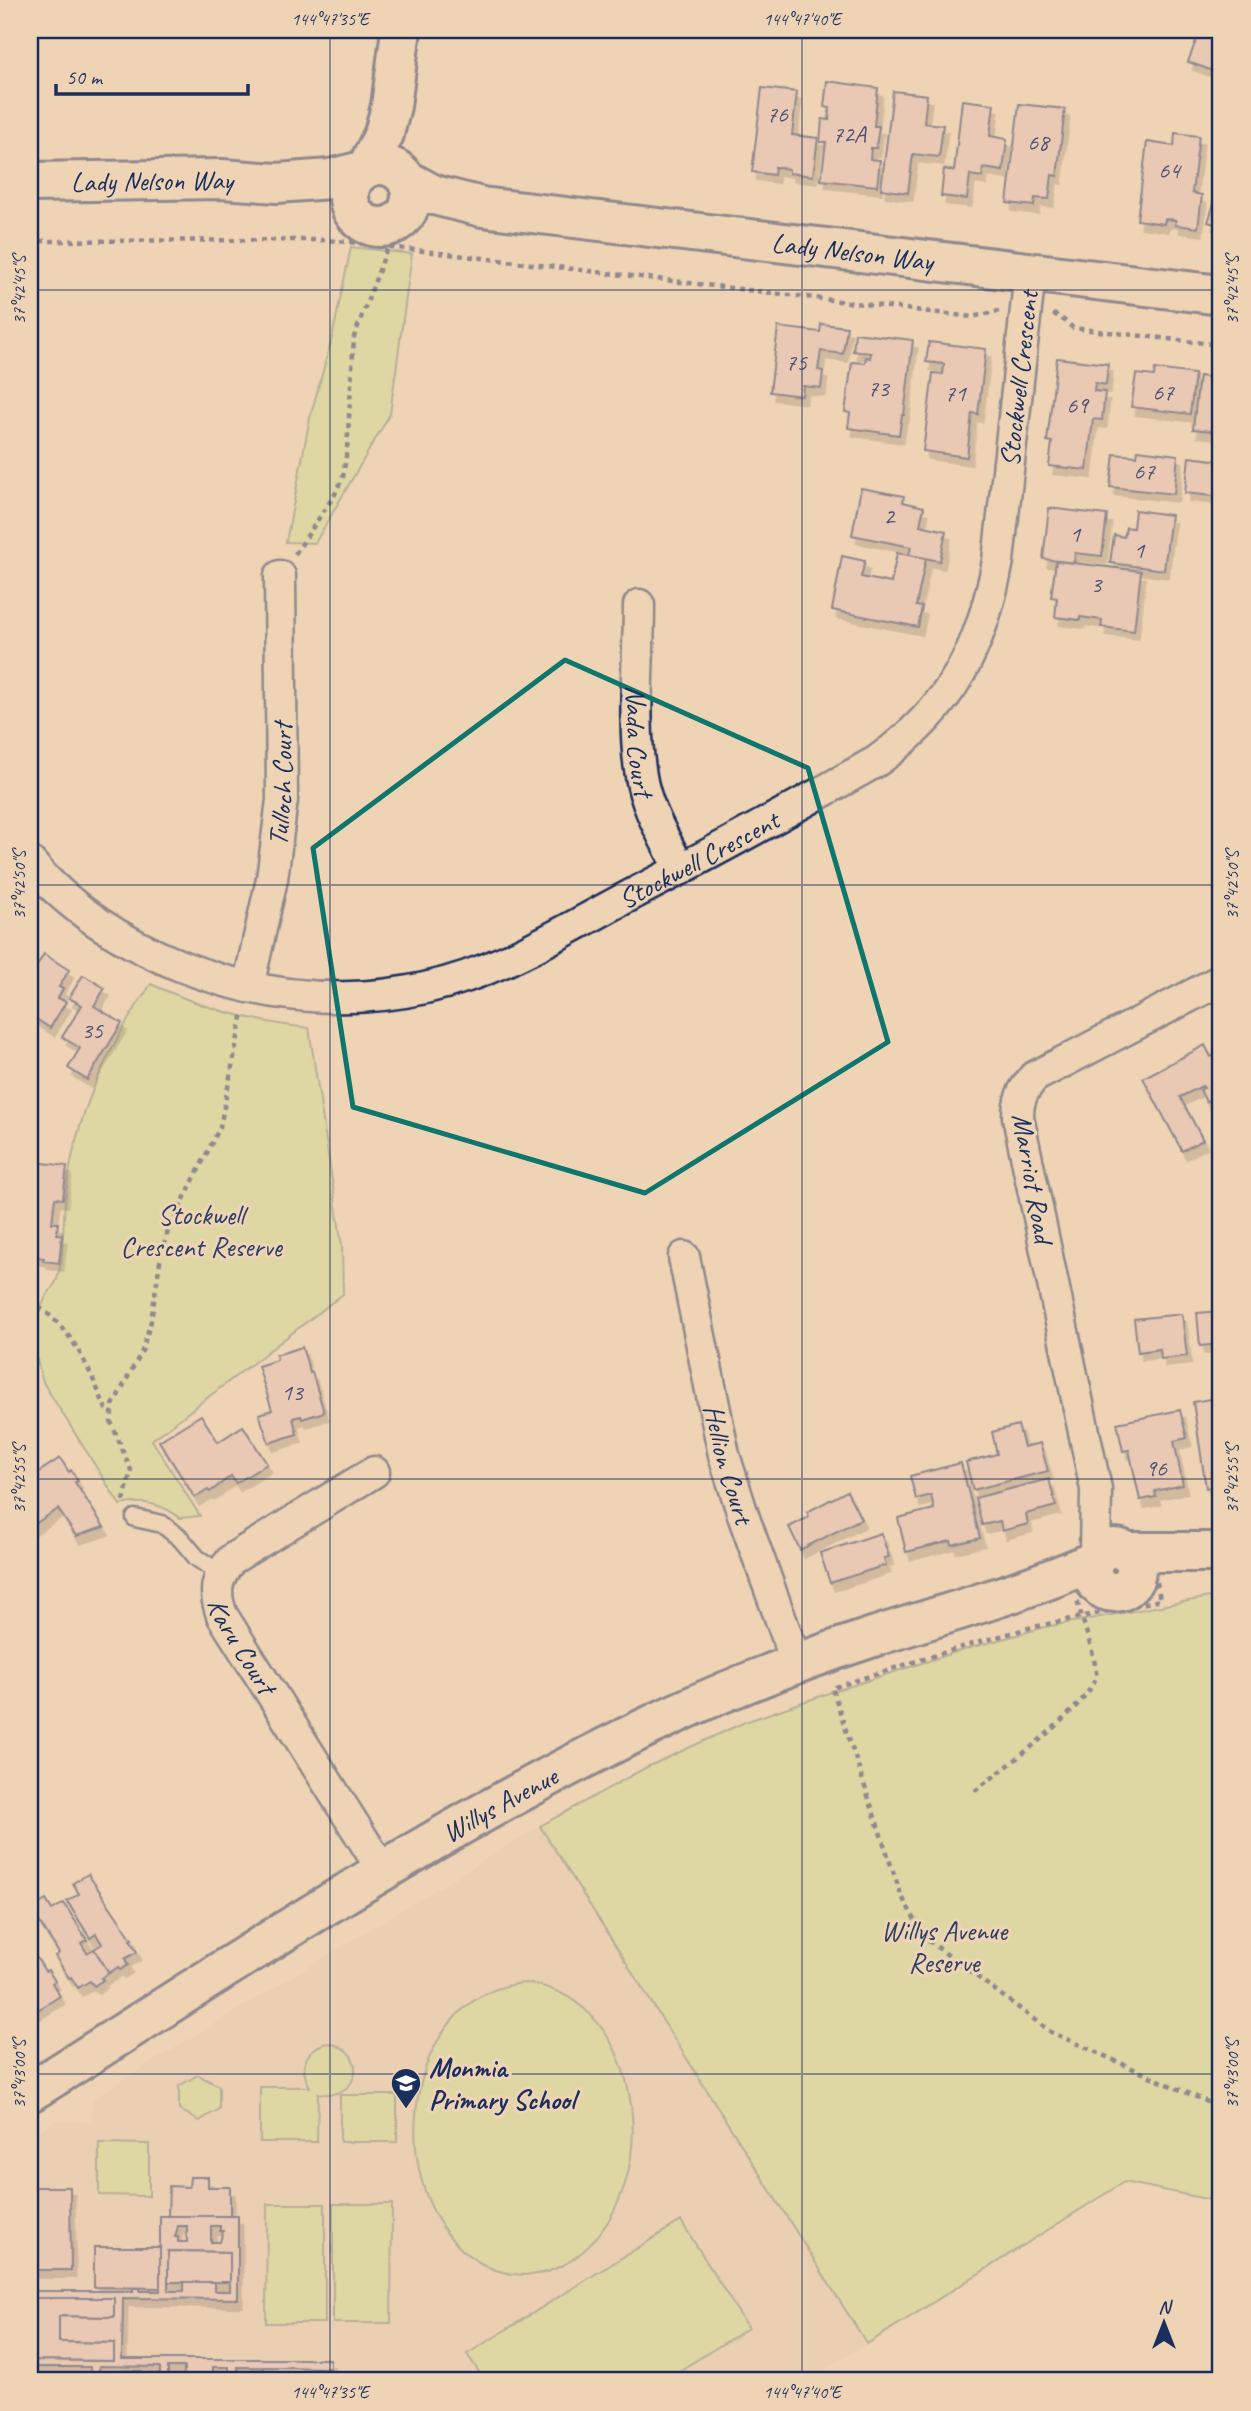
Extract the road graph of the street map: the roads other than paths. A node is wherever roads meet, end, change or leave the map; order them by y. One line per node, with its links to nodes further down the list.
1 (401, 30): 2 (street)
2 (385, 173): 4 (street, Lady Nelson Way); 5 (street, Lady Nelson Way); 6 (street); 7 (street)
3 (30, 182): 4 (street, Lady Nelson Way)
4 (277, 184): 6 (street, Lady Nelson Way)
5 (482, 207): 7 (street, Lady Nelson Way); 8 (street, Lady Nelson Way)
6 (361, 219): 7 (street)
7 (393, 234)
8 (1030, 272): 9 (street, Lady Nelson Way); 13 (street, Stockwell Crescent)
9 (1221, 296)
10 (280, 576): 15 (street, Tulloch Court)
11 (639, 605): 13 (street, Nada Court)
12 (32, 868): 15 (street, Stockwell Crescent)
13 (680, 870): 15 (street, Stockwell Crescent)
14 (1221, 980): 21 (street, Marriot Road)
15 (248, 987)
16 (684, 1257): 22 (street, Hellion Court)
17 (374, 1472): 20 (street, Karu Court)
18 (135, 1518): 20 (lane)
19 (1221, 1553): 21 (street, Willys Avenue)
20 (220, 1573): 23 (street, Karu Court)
21 (1115, 1576): 22 (street, Willys Avenue)
22 (797, 1664): 23 (street, Willys Avenue)
23 (383, 1871): 24 (street, Willys Avenue)
24 (30, 2092)

